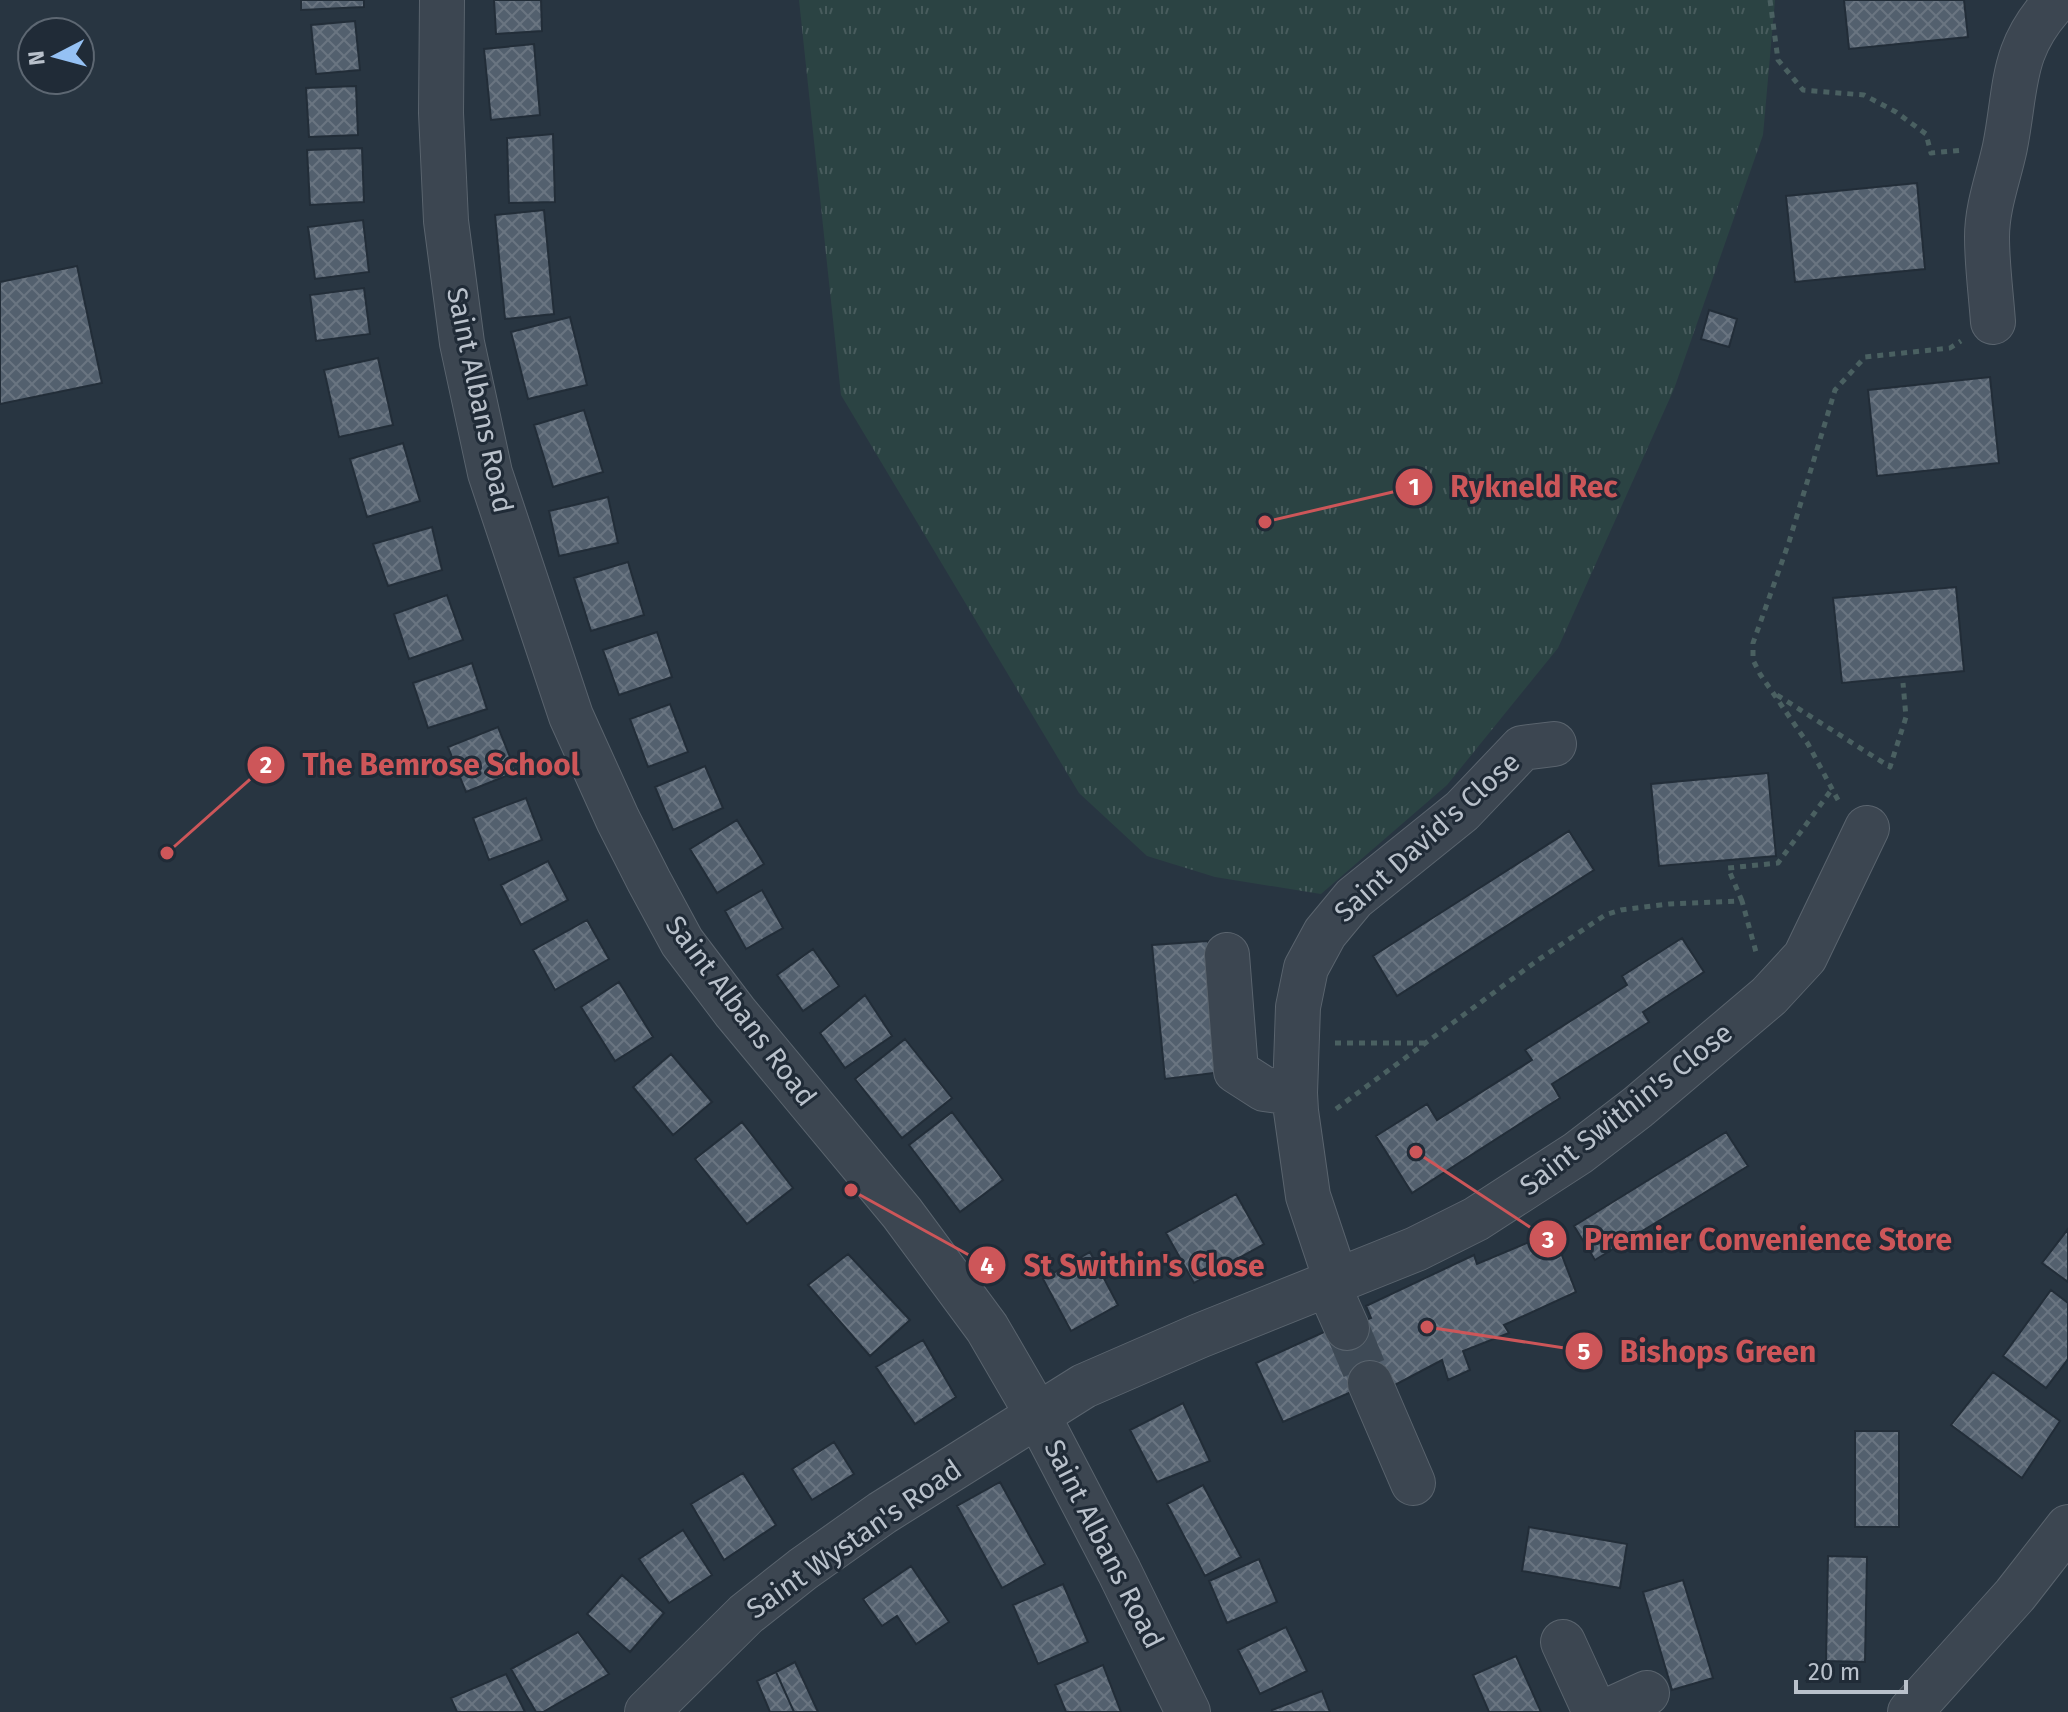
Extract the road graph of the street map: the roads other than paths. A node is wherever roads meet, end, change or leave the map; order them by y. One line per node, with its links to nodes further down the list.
1 (442, 0): 11 (street, Saint Albans Road)
2 (2057, 0): 3 (street)
3 (1993, 322)
4 (1554, 744): 7 (street, Saint David's Close)
5 (1867, 828): 8 (street, Saint Swithin's Close)
6 (1227, 955): 7 (street)
7 (1295, 1093): 8 (street, Saint David's Close)
8 (1331, 1282): 9 (street, Saint David's Close); 11 (street, Saint Swithin's Close)
9 (1347, 1328)
10 (1370, 1383): 12 (street)
11 (1037, 1414): 16 (street, Saint Wystan's Road); 17 (street, Saint Albans Road)
12 (1413, 1483)
13 (2068, 1527): 20 (street)
14 (1563, 1642): 18 (street)
15 (1647, 1693): 19 (street)
16 (647, 1712)
17 (1188, 1712)
18 (1595, 1712)
19 (1605, 1712)
20 (1910, 1712)

